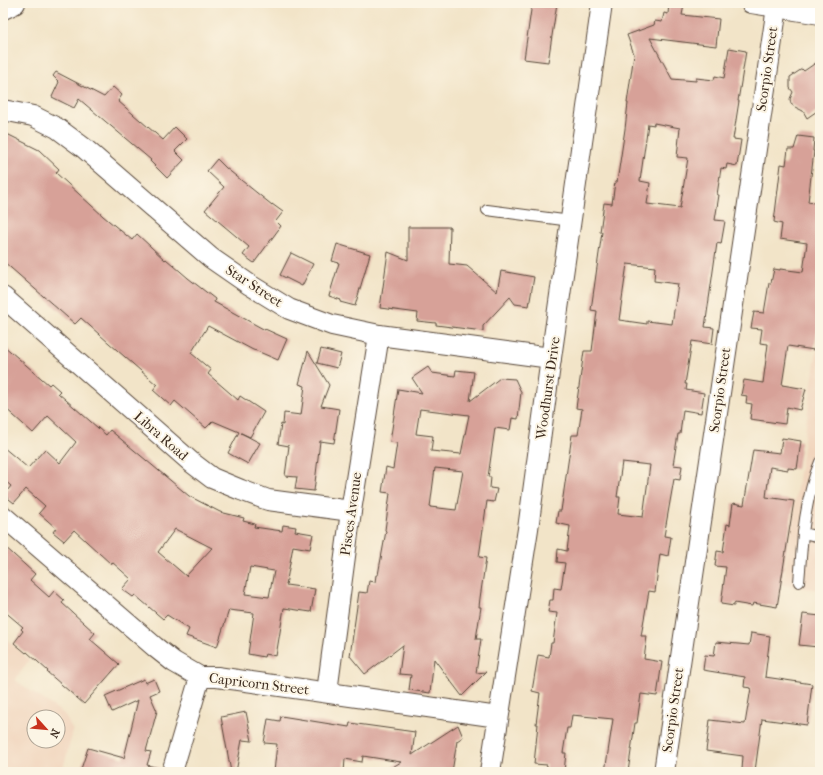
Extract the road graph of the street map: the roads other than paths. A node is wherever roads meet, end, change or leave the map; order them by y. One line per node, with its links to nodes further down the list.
1 (14, 3): 5 (highway)
2 (602, 3): 9 (street, Woodhurst Drive)
3 (752, 3): 4 (street)
4 (777, 7): 6 (street); 24 (street, Scorpio Street)
5 (3, 8)
6 (820, 14)
7 (3, 110): 11 (street, Star Street)
8 (487, 210): 9 (lane)
9 (571, 221): 12 (street, Woodhurst Drive)
10 (3, 297): 14 (street, Libra Road)
11 (379, 335): 12 (street, Star Street); 14 (street, Pisces Avenue)
12 (551, 358): 21 (street, Woodhurst Drive)
13 (820, 462): 16 (lane)
14 (351, 511): 20 (street, Pisces Avenue)
15 (3, 516): 19 (street, Capricorn Street)
16 (803, 533): 17 (lane); 18 (lane)
17 (820, 537)
18 (800, 582)
19 (200, 677): 20 (street, Capricorn Street); 22 (street)
20 (327, 692): 21 (street, Capricorn Street)
21 (498, 717): 23 (street, Woodhurst Drive)
22 (172, 772)
23 (490, 772)
24 (664, 772)

